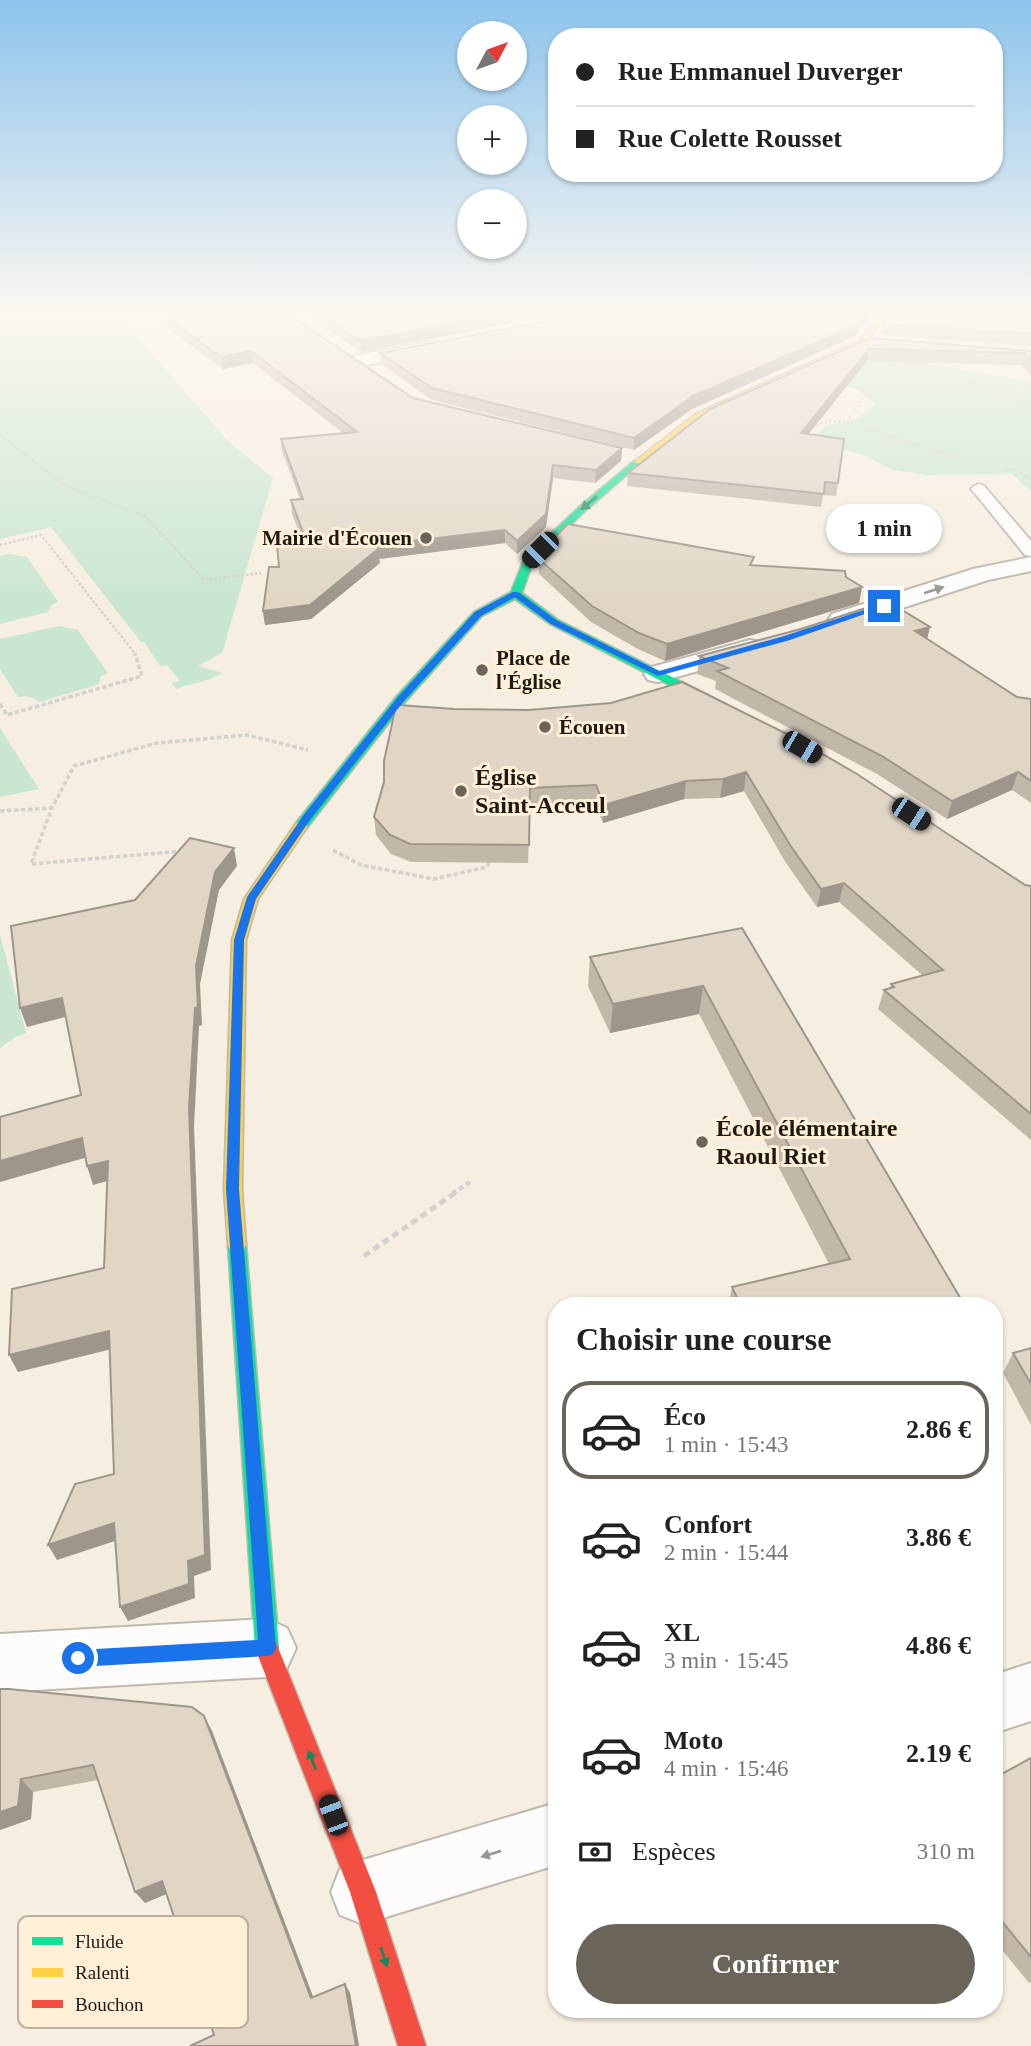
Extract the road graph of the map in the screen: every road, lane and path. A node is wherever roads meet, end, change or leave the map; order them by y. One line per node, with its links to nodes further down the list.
1 (714, 408): 16 (main road, one-way to 16)
2 (856, 408): 3 (path)
3 (853, 422): 4 (path); 6 (path)
4 (806, 430)
5 (0, 435): 15 (path)
6 (969, 460)
7 (1004, 469): 8 (path)
8 (1016, 471): 9 (path); 10 (path)
9 (1031, 471)
10 (1031, 479)
11 (979, 489): 13 (lane)
12 (0, 545): 20 (path)
13 (1031, 551)
14 (1031, 564): 17 (street, one-way to 14)
15 (261, 573)
16 (516, 594): 19 (main road); 22 (main road)
17 (813, 629)
18 (774, 641): 19 (street)
19 (658, 674): 21 (main road)
20 (0, 704)
21 (742, 717)
22 (352, 761): 24 (path); 27 (main road)
23 (563, 791): 26 (path)
24 (52, 808): 25 (path); 28 (path)
25 (0, 811)
26 (517, 813)
27 (299, 830): 29 (path); 32 (main road)
28 (187, 851)
29 (490, 856)
30 (470, 1182): 31 (path)
31 (364, 1256)
32 (267, 1648): 33 (street); 37 (main road, one-way to 32)
33 (0, 1663)
34 (1031, 1692): 35 (street)
35 (1003, 1700)
36 (548, 1837): 37 (street, one-way to 37)
37 (363, 1892): 38 (main road, one-way to 38)
38 (412, 2046)

